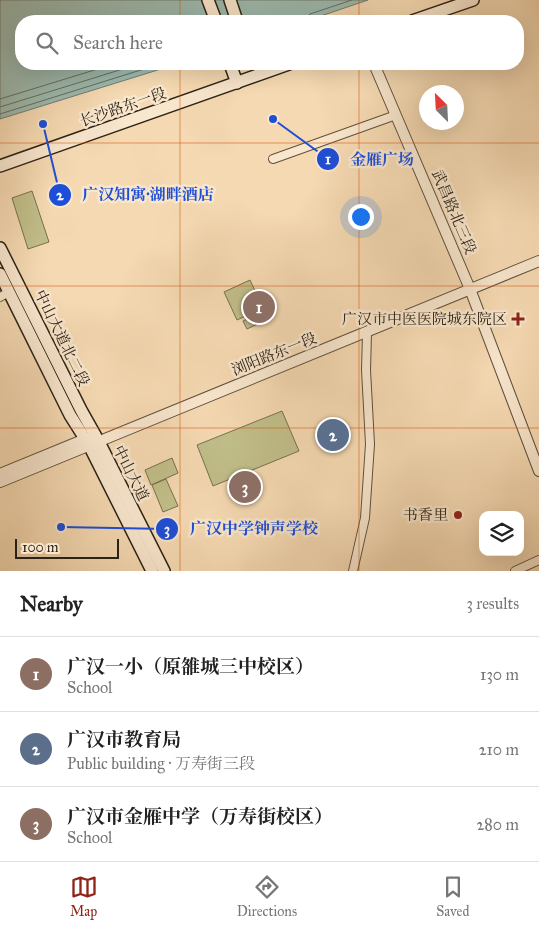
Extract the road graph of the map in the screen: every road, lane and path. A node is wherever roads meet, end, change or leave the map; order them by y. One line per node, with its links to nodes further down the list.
1 (208, 0): 4 (main road)
2 (230, 0): 5 (main road)
3 (473, 0): 6 (main road)
4 (214, 15)
5 (235, 15)
6 (429, 15)
7 (233, 70): 12 (main road)
8 (254, 70): 11 (main road)
9 (271, 70): 11 (main road, 长沙路东一段)
10 (377, 70): 13 (street, 武昌路北三段)
11 (256, 75): 12 (main road, 长沙路东一段)
12 (237, 83): 15 (main road, 长沙路东一段)
13 (396, 115): 14 (street); 19 (street, 武昌路北三段)
14 (273, 159)
15 (0, 166)
16 (0, 248): 22 (main road, 中山大道北二段)
17 (539, 261): 19 (street, 浏阳路东一段)
18 (0, 274): 20 (main road, 中山大道北二段)
19 (470, 289): 21 (street, 浏阳路东一段); 23 (street, 武昌路北三段)
20 (4, 295): 22 (main road, 中山大道北二段)
21 (367, 333): 22 (street, 浏阳路东一段); 29 (street)
22 (91, 442): 24 (street); 25 (street); 27 (main road, 中山大道); 28 (main road, 中山大道)
23 (539, 471)
24 (0, 474)
25 (0, 482)
26 (539, 560): 30 (street)
27 (152, 571)
28 (164, 571)
29 (353, 571)
30 (515, 571)

